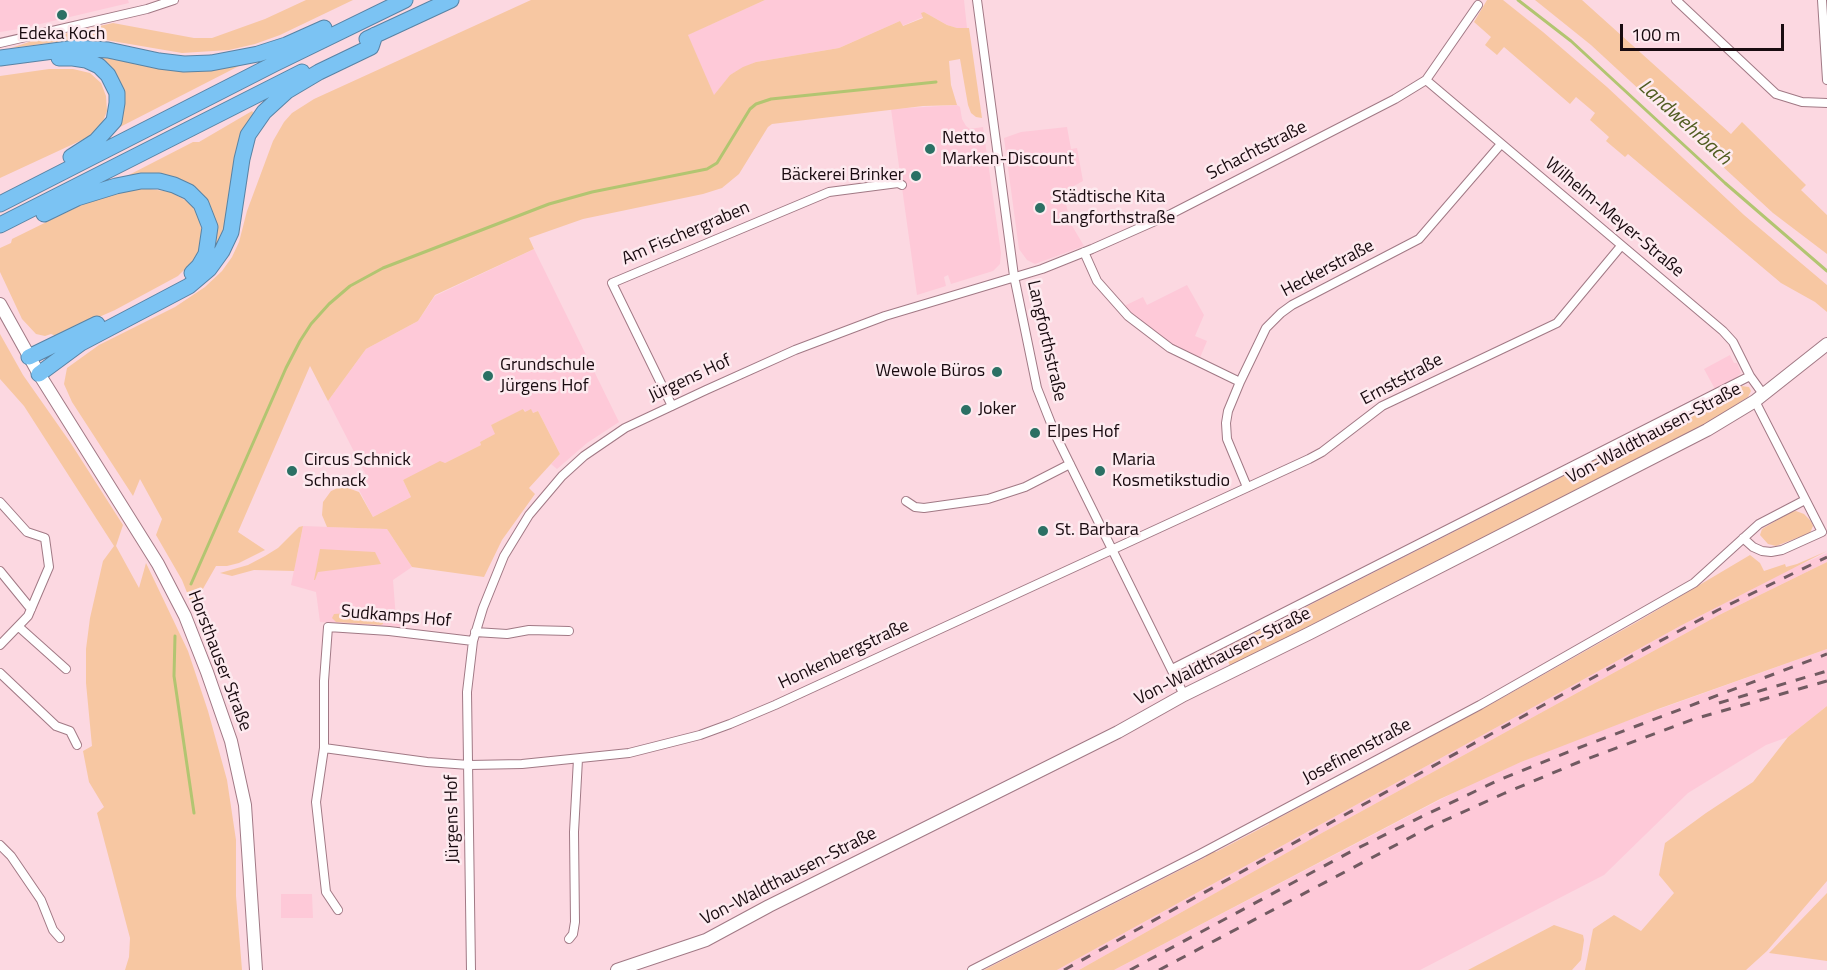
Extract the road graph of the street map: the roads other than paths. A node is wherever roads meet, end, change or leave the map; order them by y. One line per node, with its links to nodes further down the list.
1 (174, 0): 10 (street)
2 (405, 0): 8 (highway)
3 (451, 0): 9 (highway)
4 (976, 0): 22 (street, Langforthstraße)
5 (1676, 0): 15 (street)
6 (1822, 0): 14 (street)
7 (1478, 5): 13 (street, Schachtstraße)
8 (378, 13): 11 (highway); 18 (highway)
9 (375, 35): 19 (highway); 26 (highway)
10 (0, 43)
11 (0, 58)
12 (0, 67): 18 (highway)
13 (1426, 80): 16 (street, Wilhelm-Meyer-Straße); 21 (street, Schachtstraße)
14 (1827, 80)
15 (1827, 104)
16 (1501, 144): 20 (street, Wilhelm-Meyer-Straße); 28 (street, Heckerstraße)
17 (902, 185): 30 (street, Am Fischergraben)
18 (0, 202)
19 (0, 227): 25 (highway)
20 (1621, 246): 27 (street, Wilhelm-Meyer-Straße); 32 (street, Ernststraße)
21 (1084, 252): 22 (street, Schachtstraße); 28 (street)
22 (1014, 276): 30 (street, Jürgens Hof); 31 (street, Langforthstraße)
23 (0, 304): 25 (street, Horsthauser Straße)
24 (1827, 344): 29 (street, Von-Waldthausen-Straße)
25 (29, 357): 26 (street, Horsthauser Straße)
26 (39, 374): 56 (street, Horsthauser Straße)
27 (1750, 376): 29 (street, Wilhelm-Meyer-Straße); 45 (street, Von-Waldthausen-Straße)
28 (1240, 382): 32 (street, Heckerstraße)
29 (1759, 397): 33 (street); 47 (street, Von-Waldthausen-Straße)
30 (672, 406): 42 (street, Jürgens Hof)
31 (1070, 464): 34 (street); 37 (street, Langforthstraße)
32 (1247, 487): 37 (street, Ernststraße)
33 (1805, 500): 36 (street, Josefinenstraße); 36 (street)
34 (906, 501)
35 (0, 502): 39 (street)
36 (1743, 538): 59 (street, Josefinenstraße)
37 (1113, 549): 45 (street, Langforthstraße); 50 (street, Honkenbergstraße)
38 (0, 571): 39 (street)
39 (31, 609): 40 (street)
40 (19, 627): 43 (street); 44 (street)
41 (569, 631): 42 (street)
42 (474, 636): 49 (street, Sudkamps Hof); 51 (street, Jürgens Hof)
43 (0, 645)
44 (66, 669)
45 (1172, 669): 47 (street, Langforthstraße)
46 (0, 673): 48 (street)
47 (1184, 695): 58 (street, Von-Waldthausen-Straße)
48 (76, 745)
49 (324, 748): 51 (street); 53 (street, Sudkamps Hof)
50 (578, 759): 51 (street, Honkenbergstraße); 55 (street)
51 (469, 765): 57 (street, Jürgens Hof)
52 (0, 845): 54 (street)
53 (338, 910)
54 (60, 938)
55 (569, 939)
56 (256, 970)
57 (471, 970)
58 (617, 970)
59 (972, 970)

